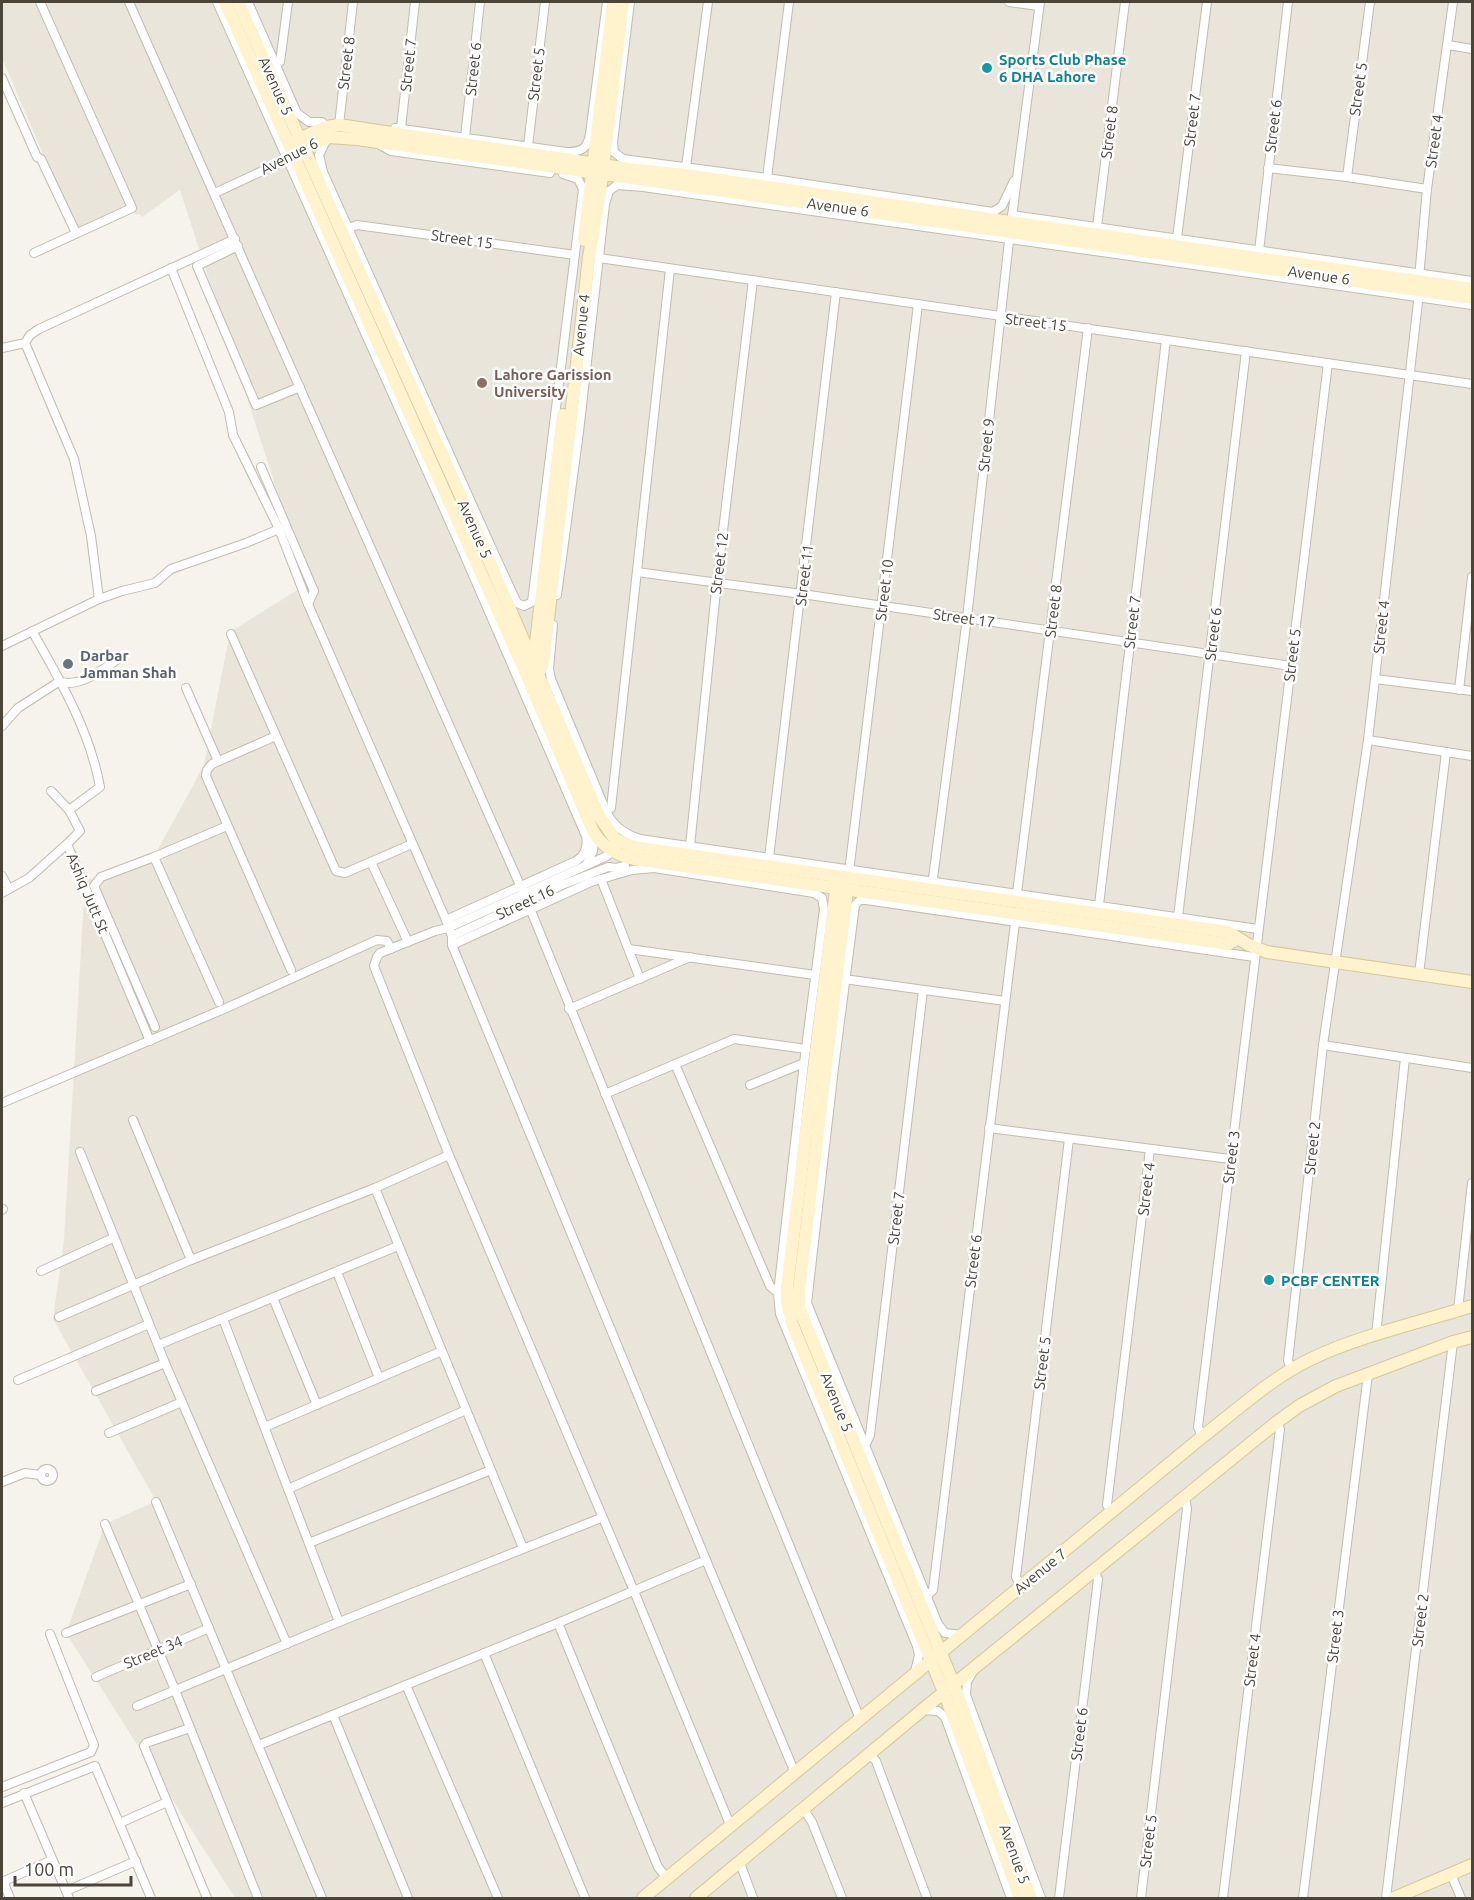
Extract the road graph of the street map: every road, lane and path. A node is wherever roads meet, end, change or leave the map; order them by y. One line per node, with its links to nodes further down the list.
1 (40, 2): 51 (street)
2 (129, 2): 46 (street)
3 (217, 2): 35 (street)
4 (225, 2): 35 (main road, Avenue 5)
5 (238, 2): 29 (main road, Avenue 5)
6 (248, 2): 27 (street)
7 (288, 2): 27 (street)
8 (353, 2): 30 (street, Street 8)
9 (415, 2): 31 (street, Street 7)
10 (480, 2): 32 (street, Street 6)
11 (544, 2): 34 (street, Street 5)
12 (607, 2): 33 (street)
13 (613, 2): 33 (main road, Avenue 4)
14 (623, 2): 33 (main road, Avenue 4)
15 (630, 2): 40 (street)
16 (708, 2): 37 (street)
17 (789, 2): 44 (street)
18 (1009, 2): 24 (street)
19 (1125, 2): 49 (street, Street 8)
20 (1207, 2): 52 (street, Street 7)
21 (1288, 2): 39 (street, Street 6)
22 (1370, 2): 43 (street, Street 5)
23 (1453, 2): 25 (street, Street 4)
24 (1039, 4): 42 (street, Street 9)
25 (1448, 45): 26 (street); 45 (street, Street 4)
26 (1473, 49)
27 (276, 64): 29 (street)
28 (2, 78): 51 (street)
29 (289, 106): 30 (street); 35 (main road, Avenue 5)
30 (333, 127): 31 (street); 35 (main road, Avenue 6); 36 (main road, Avenue 6); 36 (main road, Avenue 6); 41 (street, Street 8)
31 (401, 128): 32 (street)
32 (465, 137): 34 (street)
33 (597, 140): 36 (main road); 38 (main road, Avenue 4); 40 (main road)
34 (528, 146): 36 (street)
35 (294, 148): 41 (main road, Avenue 5); 46 (street, Avenue 6); 96 (main road, Avenue 5); 132 (street)
36 (568, 164): 38 (main road, Avenue 6); 47 (main road)
37 (686, 167): 40 (street); 44 (street)
38 (598, 168): 40 (main road, Avenue 6); 47 (main road, Avenue 4)
39 (1268, 168): 43 (street); 54 (street, Street 6)
40 (627, 173): 47 (main road); 48 (main road, Avenue 6)
41 (319, 174): 50 (street); 96 (main road, Avenue 5)
42 (1017, 174): 44 (street); 48 (street, Street 9)
43 (1347, 177): 45 (street)
44 (767, 178)
45 (1427, 189): 62 (street, Street 4)
46 (215, 193): 53 (street)
47 (594, 197): 56 (street); 57 (street); 96 (main road, Avenue 4); 98 (main road, Avenue 4)
48 (1010, 227): 49 (street); 62 (main road, Avenue 6); 68 (street, Street 9)
49 (1097, 227): 52 (street)
50 (349, 228): 56 (street, Street 15); 56 (street)
51 (76, 233): 55 (street)
52 (1177, 238): 54 (street)
53 (237, 243): 58 (street); 77 (street); 77 (street)
54 (1259, 250): 62 (street)
55 (34, 253)
56 (575, 255)
57 (599, 258): 59 (street, Street 15); 113 (street)
58 (171, 268): 71 (street); 79 (street)
59 (670, 269): 60 (street, Street 15); 80 (street)
60 (753, 280): 64 (street, Street 15); 82 (street, Street 12)
61 (1473, 281): 62 (street)
62 (1419, 285): 63 (main road, Avenue 6); 65 (main road, Avenue 6); 67 (street); 75 (street, Street 4)
63 (1473, 289)
64 (836, 292): 66 (street, Street 15); 83 (street, Street 11)
65 (1473, 298)
66 (918, 304): 68 (street, Street 15); 86 (street, Street 10)
67 (1473, 305)
68 (1000, 318): 69 (street, Street 15); 87 (street, Street 9)
69 (1088, 328): 70 (street, Street 15); 90 (street, Street 8)
70 (1166, 340): 73 (street, Street 15); 92 (street, Street 7)
71 (25, 343): 72 (street); 84 (street)
72 (2, 348)
73 (1246, 351): 74 (street, Street 15); 94 (street, Street 6)
74 (1328, 363): 75 (street, Street 15); 97 (street, Street 5)
75 (1408, 374): 76 (street, Street 15); 99 (street, Street 4)
76 (1473, 384)
77 (300, 387): 132 (street)
78 (261, 467): 85 (street)
79 (279, 530): 84 (street); 85 (street)
80 (637, 572): 82 (street, Street 17); 113 (street)
81 (1473, 577): 88 (street)
82 (717, 581): 83 (street, Street 17); 118 (street, Street 12)
83 (802, 594): 86 (street, Street 17); 121 (street, Street 11)
84 (99, 599): 89 (street)
85 (308, 604): 117 (street)
86 (882, 606): 87 (street, Street 17); 127 (street, Street 10)
87 (967, 618): 90 (street, Street 17); 128 (street, Street 9)
88 (1470, 626): 102 (street)
89 (32, 631): 93 (street); 100 (street)
90 (1051, 631): 92 (street, Street 17); 130 (street, Street 8)
91 (231, 634): 105 (street)
92 (1130, 642): 94 (street, Street 17); 133 (street, Street 7)
93 (2, 646)
94 (1210, 654): 97 (street, Street 17); 135 (street, Street 6)
95 (118, 659): 100 (street)
96 (526, 660): 98 (main road, Avenue 5)
97 (1291, 666): 138 (street, Street 5)
98 (533, 675): 108 (main road, Avenue 5)
99 (1375, 679): 102 (street); 106 (street, Street 4)
100 (60, 681): 104 (street); 112 (street)
101 (186, 688): 110 (street)
102 (1459, 690): 103 (street)
103 (1473, 692)
104 (2, 726)
105 (276, 736): 110 (street); 123 (street)
106 (1368, 740): 107 (street); 146 (street, Street 4)
107 (1446, 752): 109 (street); 148 (street)
108 (566, 754): 115 (main road, Avenue 5); 119 (main road, Avenue 5)
109 (1473, 756)
110 (218, 761): 114 (street)
111 (51, 792): 112 (street)
112 (69, 810): 116 (street, Ashiq Jutt St)
113 (606, 812): 118 (street)
114 (227, 826): 120 (street); 147 (street)
115 (594, 834): 119 (main road, Avenue 5); 124 (street)
116 (68, 844): 129 (street); 158 (street, Ashiq Jutt St)
117 (412, 844): 123 (street); 139 (street)
118 (690, 846): 121 (street)
119 (620, 849): 122 (main road); 124 (street, Street 16); 125 (street); 127 (main road)
120 (154, 857): 155 (street); 157 (street)
121 (769, 858): 127 (street)
122 (645, 860): 125 (street); 127 (main road)
123 (371, 862): 141 (street)
124 (585, 866): 132 (street, Street 16)
125 (602, 872): 132 (street, Street 16); 143 (street); 149 (street)
126 (2, 876): 129 (street)
127 (844, 880): 128 (main road); 131 (main road); 134 (main road, Avenue 5); 231 (main road, Avenue 5)
128 (932, 885): 130 (street); 140 (main road)
129 (5, 891)
130 (1017, 893): 133 (street)
131 (867, 896): 134 (street); 136 (main road); 137 (street)
132 (525, 898): 139 (street); 139 (street, Street 16); 156 (street)
133 (1099, 905): 135 (street)
134 (848, 912): 151 (street); 227 (main road, Avenue 5)
135 (1178, 917): 138 (street)
136 (1032, 921): 137 (street); 140 (main road); 144 (street)
137 (1015, 923): 154 (street, Street 6)
138 (1258, 929): 144 (street, Street 5)
139 (450, 932): 141 (street); 220 (street)
140 (1237, 939): 144 (main road)
141 (408, 942): 142 (street)
142 (391, 949): 158 (street); 173 (street)
143 (629, 949): 145 (street); 150 (street)
144 (1255, 952): 146 (main road); 174 (street, Street 3)
145 (692, 957): 149 (street); 150 (street)
146 (1336, 963): 148 (main road); 159 (street, Street 2)
147 (291, 970)
148 (1419, 974): 152 (main road)
149 (815, 975): 160 (street)
150 (640, 979): 156 (street)
151 (844, 979): 153 (street); 208 (street)
152 (1473, 982)
153 (923, 990): 154 (street); 208 (street, Street 7)
154 (1005, 1000): 169 (street, Street 6)
155 (219, 1002)
156 (569, 1009): 166 (street)
157 (155, 1027)
158 (150, 1041): 167 (street)
159 (1323, 1045): 161 (street); 196 (street, Street 2)
160 (806, 1049): 162 (street); 163 (street)
161 (1405, 1058): 164 (street); 190 (street)
162 (804, 1063): 165 (street); 183 (street)
163 (675, 1064): 166 (street); 183 (street)
164 (1473, 1068)
165 (750, 1085)
166 (604, 1094): 251 (street)
167 (2, 1103)
168 (133, 1120): 179 (street)
169 (989, 1128): 170 (street); 225 (street, Street 6)
170 (1069, 1139): 171 (street); 223 (street, Street 5)
171 (1150, 1149): 174 (street); 215 (street, Street 4)
172 (80, 1152): 177 (street)
173 (449, 1155): 176 (street); 216 (street)
174 (1230, 1159): 207 (street, Street 3)
175 (1473, 1183): 186 (street)
176 (375, 1188): 178 (street); 179 (street)
177 (113, 1238): 180 (street); 182 (street)
178 (398, 1246): 181 (street); 194 (street)
179 (191, 1260): 182 (street)
180 (41, 1271)
181 (337, 1272): 184 (street); 198 (street)
182 (133, 1285): 187 (street); 189 (street)
183 (778, 1293): 231 (street)
184 (273, 1298): 188 (street); 202 (street)
185 (1473, 1306): 186 (main road, Avenue 7)
186 (1458, 1310): 190 (main road, Avenue 7)
187 (59, 1317)
188 (223, 1319): 193 (street); 205 (street)
189 (149, 1324): 193 (street); 199 (street)
190 (1376, 1335): 196 (main road, Avenue 7)
191 (1473, 1337): 192 (main road)
192 (1454, 1342): 197 (main road); 292 (street, Street 2)
193 (158, 1345): 195 (street)
194 (442, 1351): 198 (street); 203 (street)
195 (165, 1363): 200 (street); 201 (street)
196 (1292, 1370): 207 (main road, Avenue 7)
197 (1368, 1374): 204 (main road); 291 (street, Street 3)
198 (379, 1378): 202 (street)
199 (18, 1380)
200 (96, 1391)
201 (182, 1402): 206 (street); 235 (street)
202 (317, 1405): 205 (street)
203 (466, 1410): 209 (street); 212 (street)
204 (1277, 1422): 213 (main road); 290 (street, Street 4)
205 (265, 1427): 212 (street)
206 (109, 1432)
207 (1202, 1437): 215 (main road, Avenue 7)
208 (864, 1444): 225 (street)
209 (491, 1470): 218 (street); 219 (street)
210 (40, 1475): 211 (street)
211 (2, 1482)
212 (288, 1489): 218 (street)
213 (1182, 1499): 221 (main road); 289 (street, Street 5)
214 (156, 1502): 222 (street)
215 (1112, 1512): 223 (main road, Avenue 7)
216 (601, 1518): 219 (street); 224 (street)
217 (105, 1524): 226 (street)
218 (309, 1543): 228 (street)
219 (523, 1548): 228 (street)
220 (706, 1560): 224 (street); 255 (street)
221 (1094, 1570): 241 (main road); 288 (street, Street 6)
222 (190, 1584): 226 (street); 230 (street)
223 (1022, 1586): 234 (main road, Avenue 7)
224 (634, 1591): 229 (street); 262 (street)
225 (927, 1596): 227 (street)
226 (139, 1604): 233 (street); 236 (street)
227 (930, 1618): 234 (street); 238 (main road, Avenue 5)
228 (339, 1622): 235 (street)
229 (558, 1623): 237 (street); 268 (street)
230 (209, 1628): 236 (street, Street 34); 240 (street)
231 (916, 1632): 238 (main road, Avenue 5); 242 (street)
232 (50, 1634): 256 (street)
233 (66, 1634)
234 (962, 1635): 238 (main road, Avenue 7)
235 (287, 1644): 240 (street)
236 (158, 1650): 243 (street, Street 34); 246 (street)
237 (484, 1653): 244 (street); 278 (street)
238 (936, 1657): 239 (main road, Avenue 5); 242 (main road, Avenue 7); 245 (main road, Avenue 5)
239 (947, 1667): 241 (main road); 245 (main road, Avenue 5)
240 (227, 1669): 246 (street); 253 (street)
241 (972, 1670): 245 (main road); 250 (street)
242 (915, 1673): 251 (main road, Avenue 7)
243 (96, 1677)
244 (406, 1685): 249 (street); 277 (street)
245 (949, 1688): 248 (main road); 250 (main road, Avenue 5)
246 (175, 1690): 247 (street); 252 (street)
247 (137, 1706)
248 (921, 1711): 250 (street); 254 (main road)
249 (333, 1715): 253 (street); 276 (street)
250 (960, 1718): 284 (street); 285 (main road, Avenue 5); 286 (main road, Avenue 5); 287 (street)
251 (860, 1719): 255 (main road, Avenue 7)
252 (190, 1728): 258 (street); 274 (street)
253 (259, 1745): 275 (street)
254 (869, 1754): 260 (main road); 283 (street)
255 (795, 1773): 262 (main road, Avenue 7)
256 (2, 1787)
257 (24, 1793): 259 (street); 261 (street); 263 (street)
258 (167, 1802): 261 (street); 273 (street)
259 (2, 1803)
260 (804, 1810): 265 (main road); 282 (street)
261 (120, 1823): 264 (street)
262 (730, 1827): 268 (main road, Avenue 7)
263 (52, 1860): 269 (street); 270 (street)
264 (136, 1861): 270 (street); 272 (street)
265 (740, 1863): 280 (main road); 281 (street)
266 (1473, 1865): 267 (main road)
267 (1451, 1874): 293 (main road); 294 (street)
268 (667, 1878): 279 (main road, Avenue 7)
269 (2, 1881): 271 (street)
270 (68, 1895)
271 (10, 1899)
272 (151, 1899)
273 (207, 1899)
274 (258, 1899)
275 (322, 1899)
276 (408, 1899)
277 (498, 1899)
278 (585, 1899)
279 (643, 1899)
280 (696, 1899)
281 (753, 1899)
282 (842, 1899)
283 (927, 1899)
284 (1011, 1899)
285 (1020, 1899)
286 (1031, 1899)
287 (1041, 1899)
288 (1059, 1899)
289 (1141, 1899)
290 (1223, 1899)
291 (1303, 1899)
292 (1386, 1899)
293 (1394, 1899)
294 (1461, 1899)

